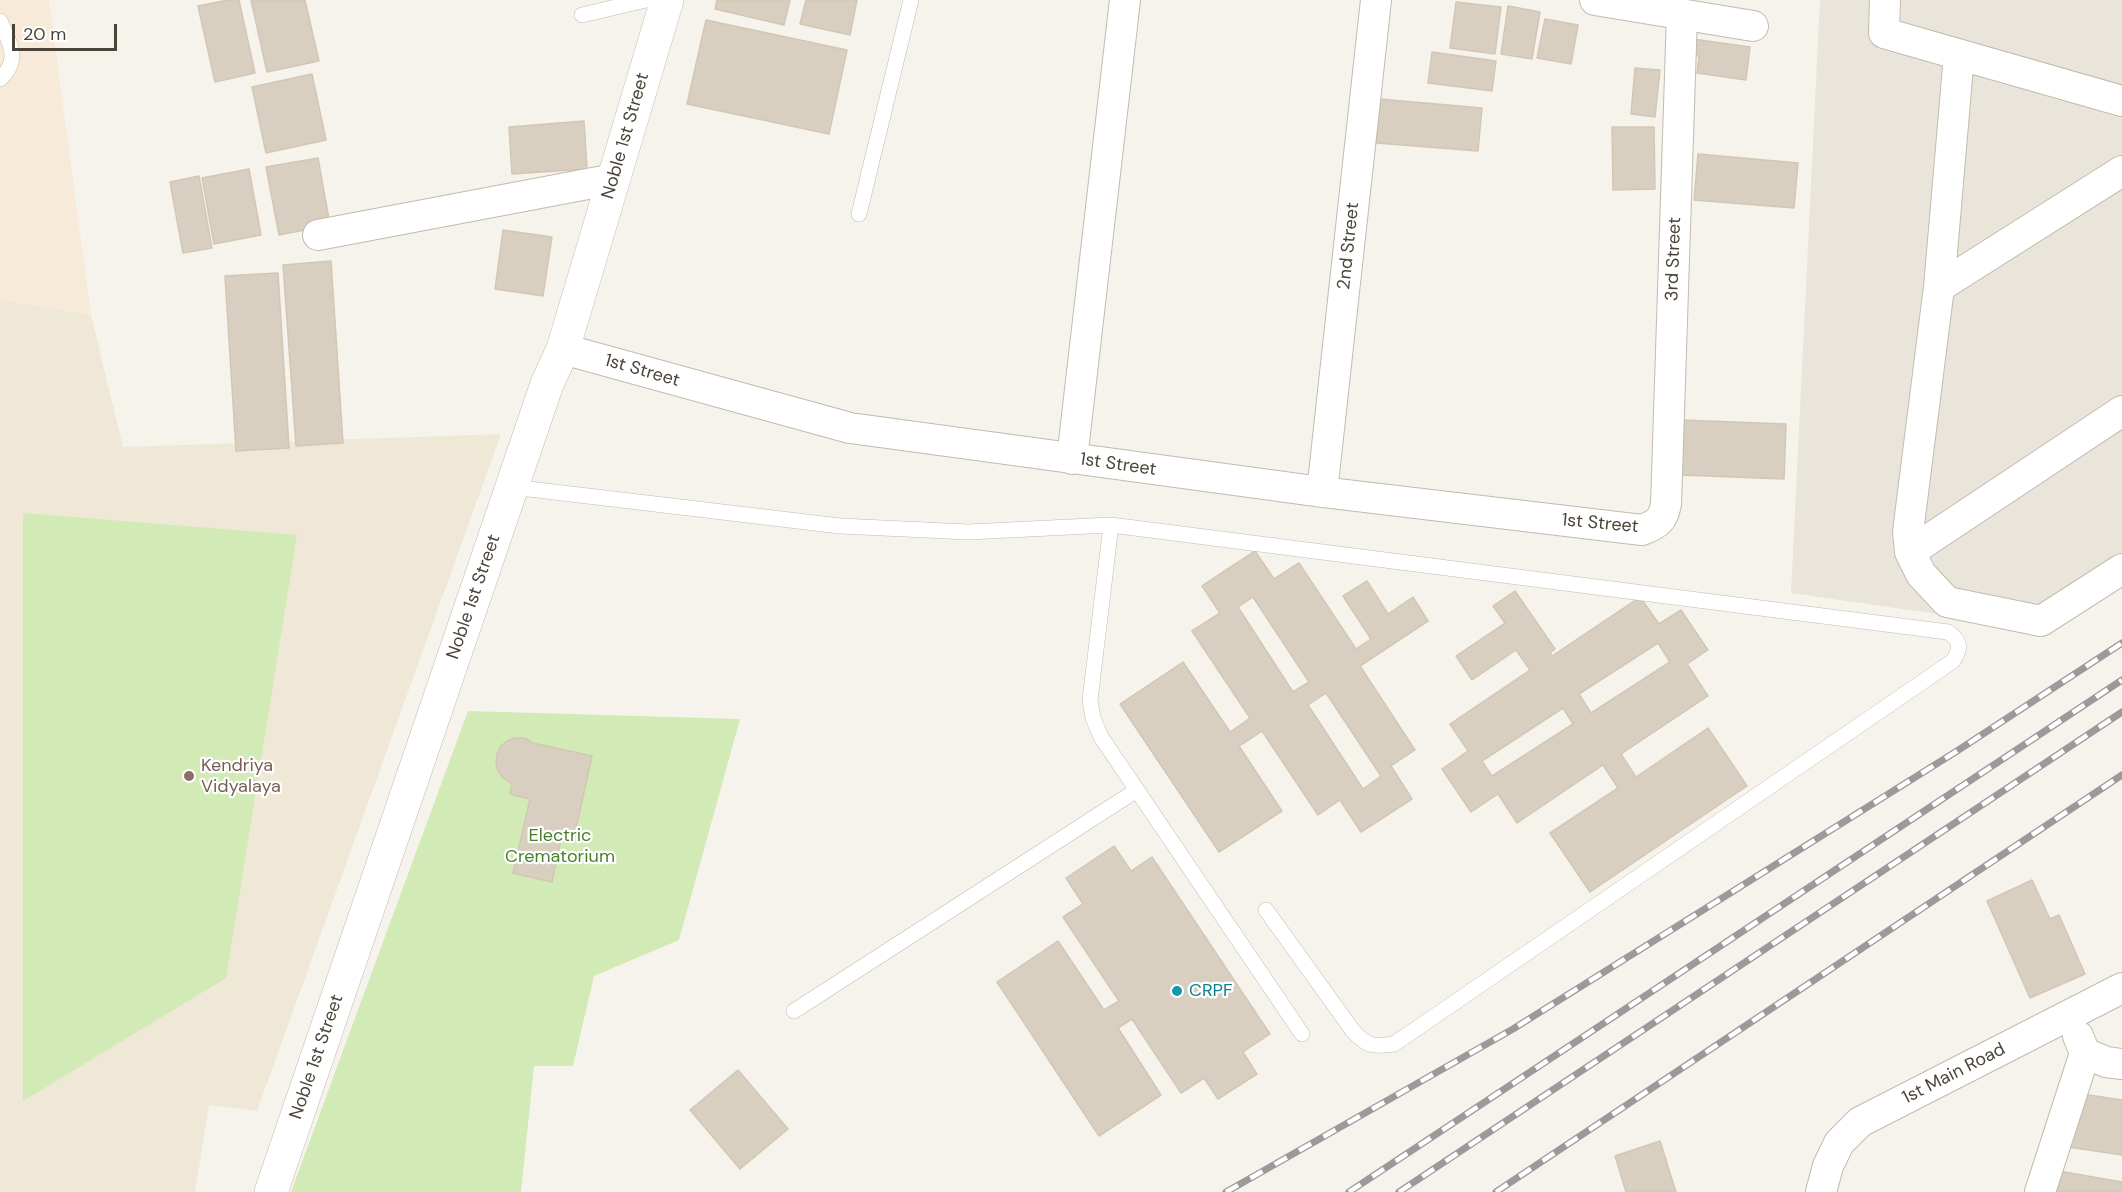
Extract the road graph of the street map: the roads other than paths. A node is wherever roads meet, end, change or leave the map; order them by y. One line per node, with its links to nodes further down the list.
1 (646, 0): 9 (lane)
2 (667, 0): 16 (street, Noble 1st Street)
3 (911, 0): 17 (lane)
4 (1125, 0): 22 (street)
5 (1376, 0): 24 (street, 2nd Street)
6 (1595, 0): 8 (street)
7 (1885, 0): 12 (street)
8 (1682, 14): 11 (street); 25 (street, 3rd Street)
9 (582, 15)
10 (0, 21): 13 (lane)
11 (1753, 26)
12 (1959, 55): 14 (street); 19 (street)
13 (0, 79)
14 (2122, 101)
15 (2122, 171): 19 (street)
16 (614, 179): 18 (street); 20 (street, Noble 1st Street)
17 (859, 214)
18 (318, 235)
19 (1939, 287): 27 (street)
20 (563, 349): 22 (street, 1st Street); 23 (street, Noble 1st Street)
21 (2122, 411): 27 (street)
22 (1072, 459): 24 (street, 1st Street)
23 (512, 488): 26 (lane); 37 (street, Noble 1st Street)
24 (1322, 492): 25 (street, 1st Street)
25 (1666, 504)
26 (1111, 525): 29 (lane); 30 (lane)
27 (1910, 552): 28 (street)
28 (2122, 568)
29 (1137, 790): 32 (lane); 34 (lane)
30 (1266, 910)
31 (2122, 988): 33 (street, 1st Main Road)
32 (794, 1011)
33 (2070, 1015): 35 (street); 38 (street, 1st Main Road)
34 (1302, 1034)
35 (2085, 1053): 36 (street); 39 (street)
36 (2122, 1064)
37 (271, 1192)
38 (1821, 1192)
39 (2040, 1192)

